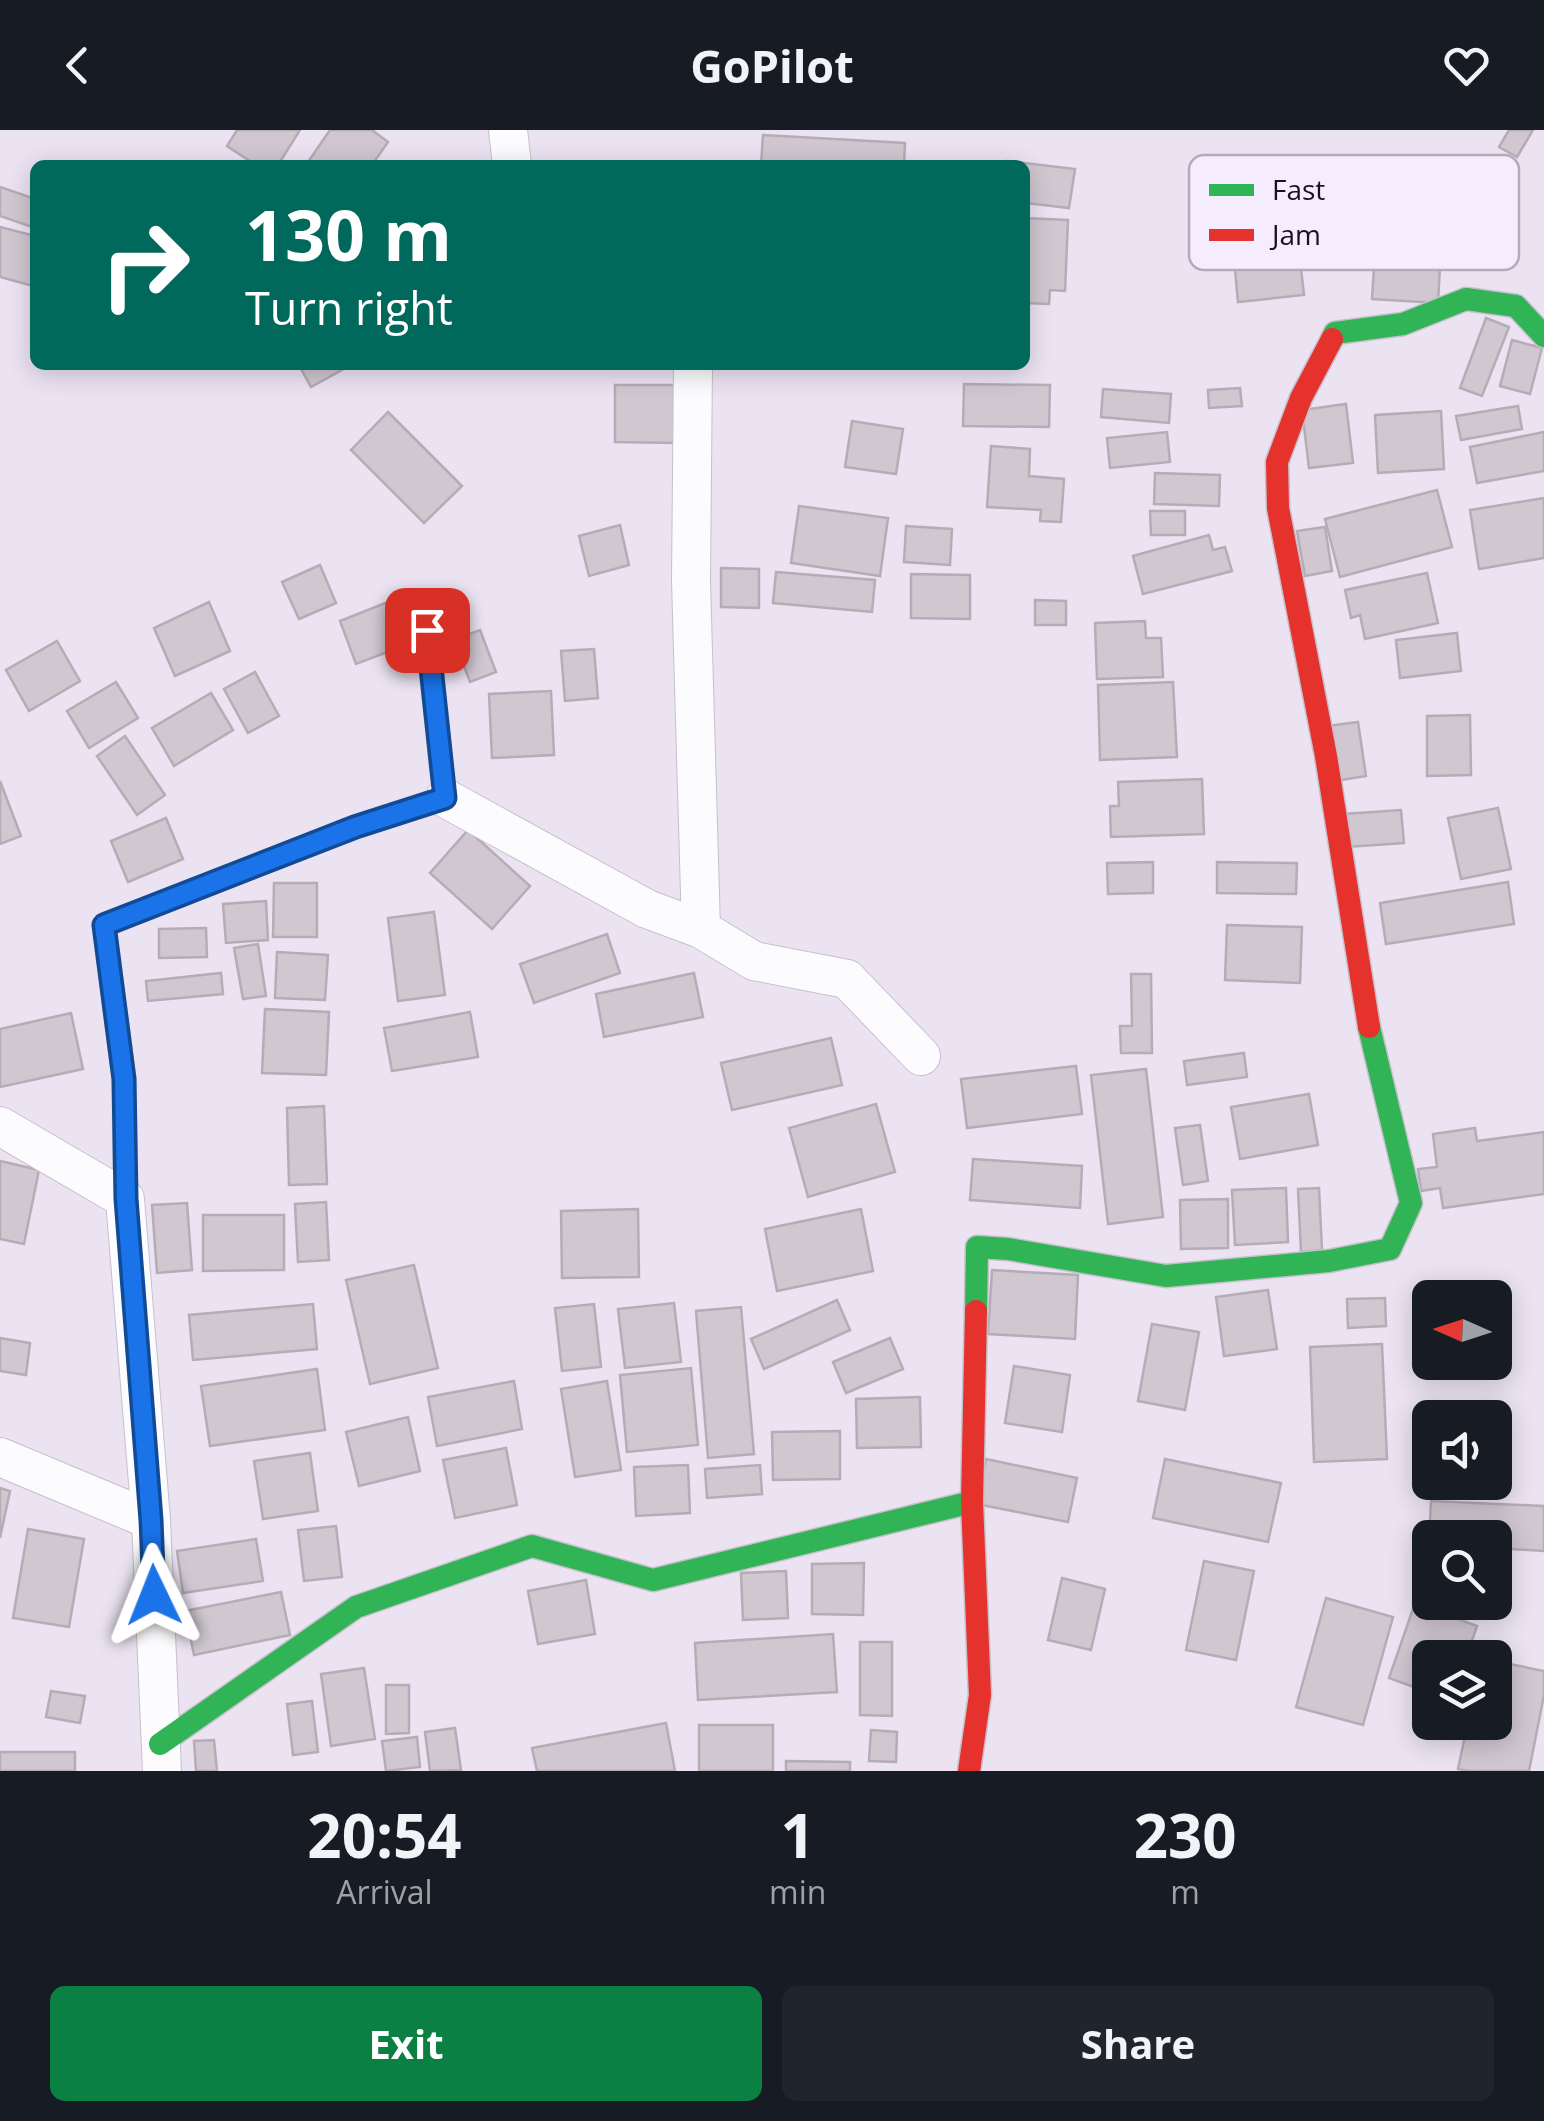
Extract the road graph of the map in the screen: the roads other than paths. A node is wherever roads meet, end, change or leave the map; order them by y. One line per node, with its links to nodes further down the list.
1 (508, 130): 2 (street)
2 (511, 160)
3 (1544, 336): 12 (street)
4 (692, 370): 7 (street)
5 (427, 630): 6 (street)
6 (445, 798): 7 (street); 10 (street)
7 (701, 929): 8 (street)
8 (921, 1056)
9 (0, 1126): 10 (street)
10 (126, 1199): 13 (street)
11 (0, 1457): 13 (street)
12 (972, 1502): 14 (street); 15 (street)
13 (151, 1520): 14 (street)
14 (161, 1758)
15 (969, 1771)

